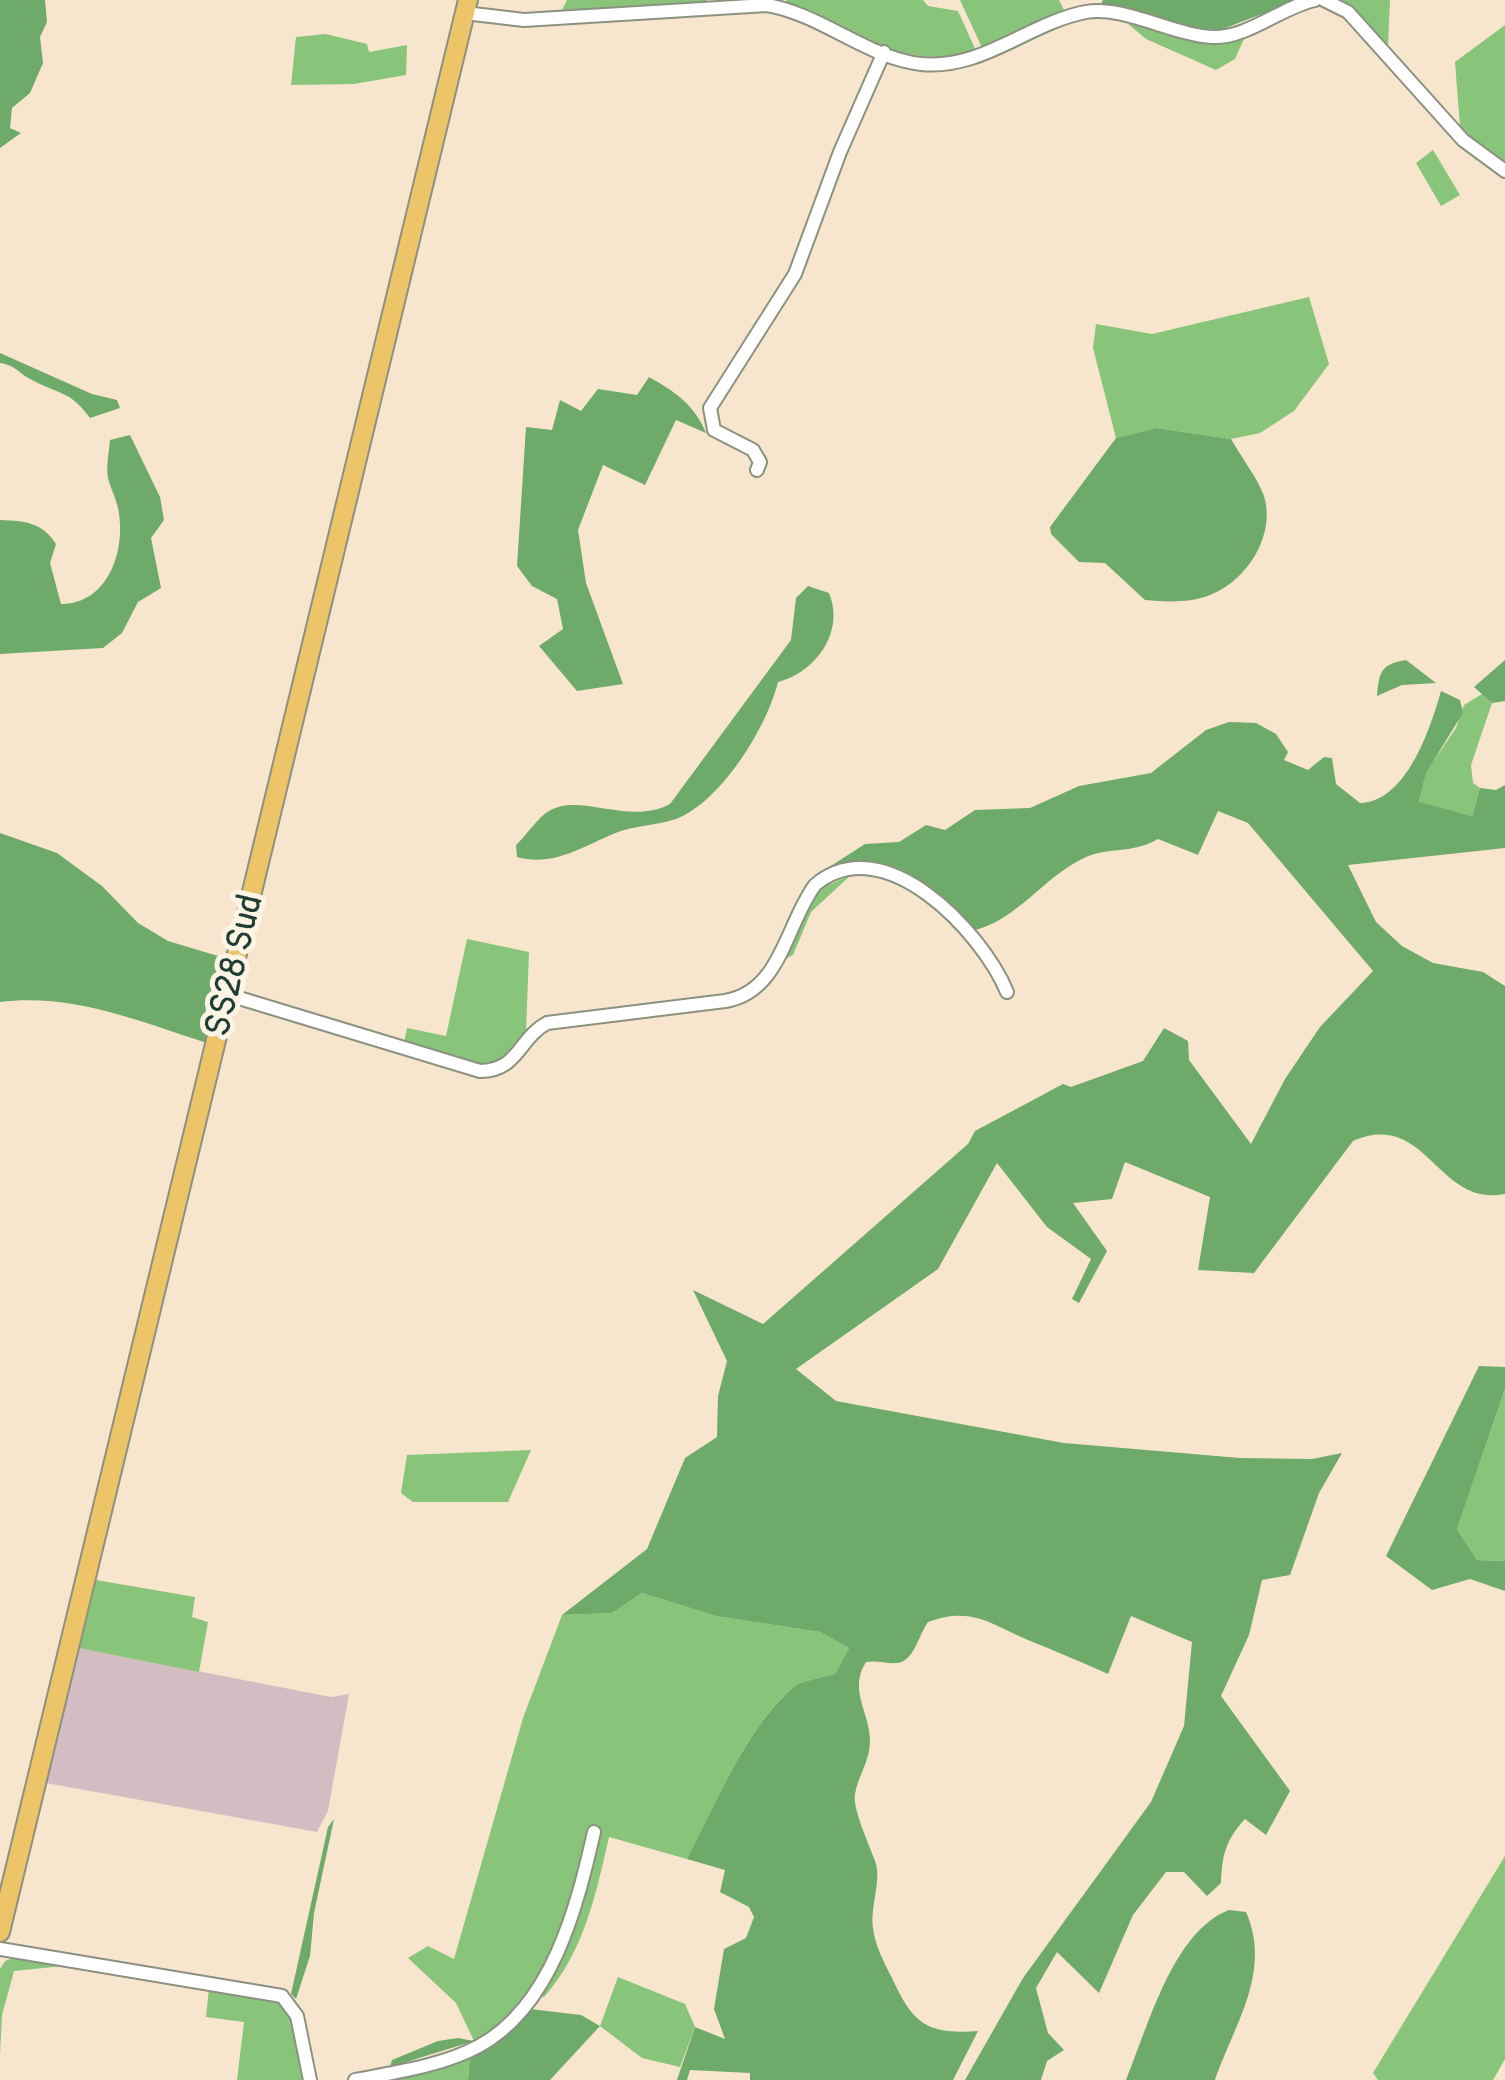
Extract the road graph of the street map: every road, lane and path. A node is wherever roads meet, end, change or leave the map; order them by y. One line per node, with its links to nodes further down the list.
1 (1319, 0): 3 (street); 5 (street)
2 (466, 6): 4 (street); 8 (main road, SS28 Sud)
3 (1097, 6): 4 (street)
4 (884, 52): 6 (street)
5 (1505, 171)
6 (758, 470)
7 (1007, 992): 8 (street)
8 (229, 995): 10 (main road, SS28 Sud)
9 (594, 1832): 13 (street)
10 (0, 1932)
11 (0, 1949): 12 (street)
12 (310, 2080)
13 (355, 2080)

